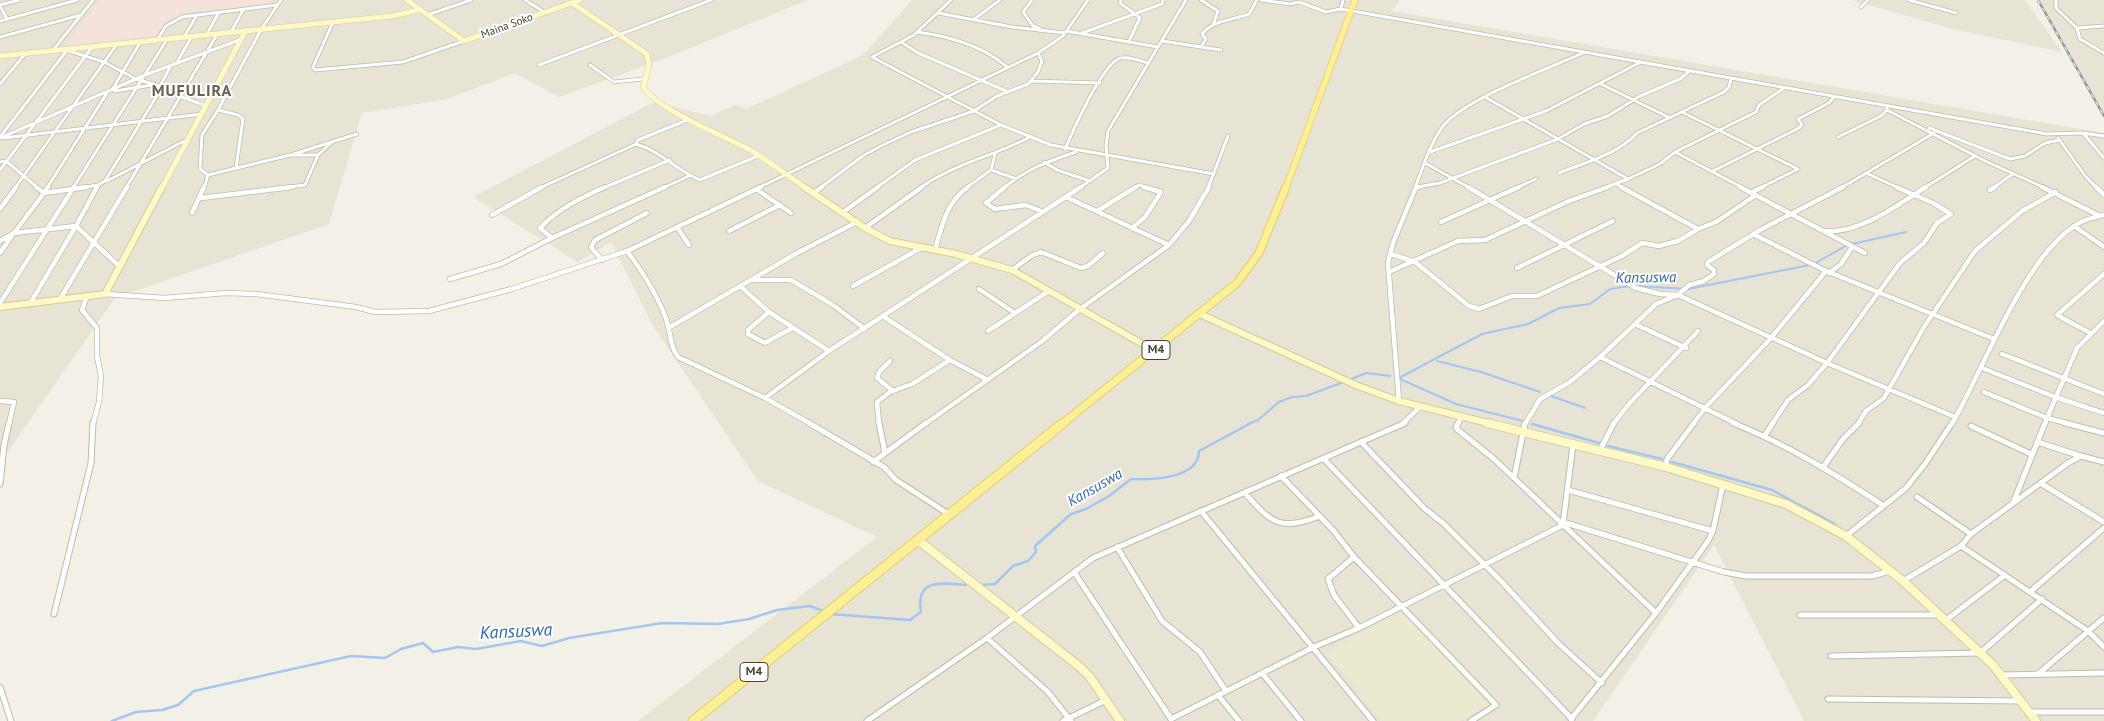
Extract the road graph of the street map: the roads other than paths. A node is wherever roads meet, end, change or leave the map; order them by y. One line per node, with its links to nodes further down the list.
1 (18, 0): 28 (street)
2 (77, 0): 43 (street)
3 (93, 0): 40 (street)
4 (281, 0): 27 (street)
5 (407, 0): 33 (street)
6 (471, 0): 42 (street)
7 (525, 0): 36 (street)
8 (580, 0): 26 (street, Maina Soko)
9 (711, 0): 59 (street)
10 (950, 0): 37 (street)
11 (1000, 0): 44 (street)
12 (1032, 0): 52 (street)
13 (1088, 0): 55 (street)
14 (1121, 0): 39 (street)
15 (1163, 0): 39 (street)
16 (1186, 0): 69 (street)
17 (1201, 0): 47 (street)
18 (1257, 0): 47 (street)
19 (1261, 0): 31 (street)
20 (1343, 0): 31 (street)
21 (1356, 0): 34 (main road, M4)
22 (1868, 0): 30 (street)
23 (1908, 0): 29 (street)
24 (1936, 0): 29 (street)
25 (2056, 0): 50 (street)
26 (572, 3): 36 (street, Maina Soko); 59 (street)
27 (276, 5): 32 (street); 49 (street)
28 (0, 6): 43 (street)
29 (1931, 6): 38 (street)
30 (1861, 7)
31 (1342, 9): 34 (street)
32 (243, 10): 35 (street); 53 (street)
33 (419, 10): 42 (street); 46 (street)
34 (1352, 11): 81 (street); 273 (main road, M4)
35 (219, 12): 41 (street); 58 (street)
36 (544, 12): 67 (street, Maina Soko)
37 (938, 13): 44 (street); 54 (street)
38 (1956, 13)
39 (1136, 14): 57 (street); 68 (street)
40 (81, 15): 61 (street); 76 (street)
41 (197, 15): 62 (street); 64 (street)
42 (427, 15): 67 (street)
43 (8, 19): 45 (street)
44 (973, 20): 52 (street)
45 (0, 21)
46 (333, 22): 49 (street); 67 (street)
47 (1213, 24): 74 (street)
48 (2104, 26): 50 (street)
49 (262, 28): 51 (street); 120 (street)
50 (2077, 28): 82 (street)
51 (246, 30): 53 (street); 65 (street)
52 (1044, 31): 55 (street)
53 (232, 32): 56 (street)
54 (917, 32): 70 (street); 92 (street)
55 (1066, 32): 57 (street); 80 (street)
56 (218, 33): 58 (street); 78 (street)
57 (1081, 33): 68 (street)
58 (207, 34): 60 (street)
59 (621, 35): 89 (street); 97 (street)
60 (192, 36): 62 (street); 88 (street)
61 (0, 37)
62 (184, 37): 63 (street)
63 (168, 38): 64 (street); 95 (street)
64 (157, 40): 66 (street)
65 (242, 40): 78 (street); 117 (street)
66 (141, 41): 71 (street); 93 (street)
67 (464, 41)
68 (1128, 41): 73 (street)
69 (1162, 41): 73 (street); 74 (street)
70 (901, 42): 99 (street); 113 (street)
71 (117, 44): 72 (street); 85 (street)
72 (93, 46): 75 (street); 84 (street)
73 (1158, 47): 86 (street)
74 (1201, 47): 77 (street)
75 (67, 49): 76 (street); 84 (street); 143 (street)
76 (53, 50): 79 (street)
77 (1221, 50)
78 (207, 51): 88 (street); 112 (street)
79 (26, 53): 83 (street); 103 (street)
80 (1038, 53): 92 (street); 100 (street)
81 (1584, 53): 87 (street); 114 (street)
82 (2104, 53)
83 (0, 56)
84 (86, 56): 85 (street); 130 (street)
85 (104, 62): 93 (street); 119 (street)
86 (1148, 63): 102 (street); 161 (street)
87 (1639, 63): 94 (street); 104 (street)
88 (176, 64): 91 (street)
89 (539, 65)
90 (590, 65): 97 (street)
91 (171, 67): 95 (street); 106 (street)
92 (1007, 67): 99 (street)
93 (123, 72): 96 (street); 109 (street)
94 (1688, 72): 98 (street); 116 (street)
95 (145, 76): 96 (street); 101 (street)
96 (136, 79): 101 (street); 109 (street)
97 (644, 79): 126 (street)
98 (1732, 79): 108 (street); 122 (street)
99 (980, 80): 110 (street); 113 (street)
100 (1031, 81): 102 (street); 110 (street)
101 (142, 82): 105 (street); 107 (street)
102 (1100, 83): 151 (street)
103 (0, 84)
104 (1601, 84): 116 (street); 127 (street)
105 (155, 85): 106 (street); 107 (street)
106 (161, 87): 112 (street); 128 (street)
107 (137, 88): 109 (street); 131 (street)
108 (1784, 88): 115 (street); 134 (street)
109 (111, 91): 111 (street)
110 (1006, 92): 121 (street)
111 (107, 93): 119 (street); 133 (street)
112 (180, 96): 117 (street); 124 (street)
113 (946, 96): 121 (street); 175 (street)
114 (1485, 97): 127 (street); 154 (street)
115 (1834, 97): 118 (street); 152 (street)
116 (1633, 100): 125 (street); 147 (street)
117 (206, 106): 123 (street)
118 (1887, 108): 129 (street); 140 (street); 145 (street)
119 (71, 109): 130 (street); 135 (street)
120 (218, 110): 170 (street); 180 (street)
121 (974, 111): 132 (street); 194 (street)
122 (1682, 112): 125 (street); 134 (street)
123 (202, 114): 124 (street); 146 (street)
124 (168, 118): 128 (street); 166 (street)
125 (1670, 118): 164 (street)
126 (691, 119): 150 (street); 159 (street)
127 (1524, 120): 147 (street); 154 (street)
128 (140, 121): 131 (street); 186 (street)
129 (1915, 122): 136 (street); 148 (street)
130 (35, 123): 139 (street); 143 (street)
131 (113, 124): 133 (street); 192 (street)
132 (1001, 125): 144 (street); 206 (street)
133 (84, 128): 135 (street); 196 (street)
134 (1719, 130): 152 (street); 155 (street)
135 (56, 131): 139 (street); 179 (street)
136 (1934, 133): 160 (street); 174 (street)
137 (357, 134): 149 (street)
138 (2083, 134): 140 (street); 142 (street); 162 (street)
139 (26, 135): 143 (street); 165 (street)
140 (2056, 135): 148 (street)
141 (1228, 136): 176 (street)
142 (2104, 136)
143 (0, 137)
144 (1030, 137): 151 (street); 156 (street)
145 (1838, 137)
146 (188, 139): 166 (street); 248 (street)
147 (1558, 139): 164 (street); 183 (street)
148 (2060, 140): 199 (street)
149 (331, 143): 157 (street); 158 (street)
150 (636, 144): 163 (street); 212 (street)
151 (1064, 149): 153 (street)
152 (1757, 149): 173 (street); 197 (street)
153 (1077, 152): 161 (street); 168 (street)
154 (1430, 152): 169 (street)
155 (1675, 152): 173 (street); 185 (street)
156 (995, 154): 172 (street); 222 (street)
157 (290, 155): 158 (street); 170 (street)
158 (318, 155): 200 (street)
159 (758, 156): 175 (street); 181 (street)
160 (1975, 156): 178 (street); 198 (street)
161 (1106, 157): 176 (street); 187 (street)
162 (2104, 158)
163 (670, 160): 181 (street); 230 (street)
164 (1596, 160): 177 (street); 185 (street)
165 (6, 161): 167 (street); 171 (street); 179 (street)
166 (143, 161): 186 (street); 232 (street)
167 (0, 162)
168 (1044, 162): 182 (street); 187 (street)
169 (1425, 163): 183 (street); 190 (street)
170 (236, 168): 180 (street)
171 (0, 170)
172 (991, 170): 182 (street); 239 (street)
173 (1713, 171): 197 (street)
174 (1866, 173): 198 (street); 211 (street)
175 (786, 174): 191 (street); 194 (street)
176 (1214, 174): 234 (street)
177 (1559, 174)
178 (2013, 174): 193 (street); 195 (street)
179 (23, 175): 196 (street); 204 (street)
180 (208, 175): 200 (street)
181 (690, 175): 230 (street)
182 (1014, 178): 207 (street)
183 (1454, 178): 190 (street); 202 (street)
184 (1536, 179): 202 (street)
185 (1628, 179): 189 (street)
186 (105, 181): 188 (street)
187 (1090, 181): 201 (street)
188 (98, 185): 192 (street); 219 (street)
189 (1618, 185): 218 (street); 225 (street)
190 (1417, 187): 244 (street)
191 (756, 189): 203 (street); 221 (street)
192 (71, 190): 196 (street); 224 (street)
193 (1990, 190)
194 (815, 192): 206 (street)
195 (2056, 192): 213 (street); 274 (street)
196 (44, 193): 228 (street)
197 (1754, 194): 211 (street); 225 (street)
198 (1914, 194): 227 (street); 261 (street)
199 (2104, 195)
200 (201, 198): 208 (street)
201 (1066, 198): 205 (street); 207 (street)
202 (1490, 199): 217 (street); 218 (street)
203 (780, 205): 210 (street); 226 (street)
204 (0, 209)
205 (1097, 211): 223 (street); 223 (street)
206 (843, 212): 216 (street)
207 (1043, 212): 245 (street)
208 (192, 213)
209 (647, 213): 246 (street)
210 (791, 213)
211 (1788, 214): 227 (street); 229 (street)
212 (492, 215)
213 (2098, 215): 214 (street); 220 (street)
214 (2104, 215)
215 (1613, 220): 235 (street)
216 (857, 222): 222 (street); 256 (street)
217 (1441, 222)
218 (1525, 222): 235 (street); 247 (street)
219 (76, 226): 224 (street); 232 (street); 267 (street)
220 (2074, 226): 237 (street); 285 (street)
221 (677, 227): 233 (street); 240 (street)
222 (865, 228): 238 (street)
223 (1132, 228): 234 (street)
224 (48, 229): 228 (street); 269 (street)
225 (1698, 229): 249 (street)
226 (729, 231)
227 (1824, 232): 236 (street)
228 (14, 233): 231 (street); 241 (street)
229 (1755, 235): 253 (street); 265 (street)
230 (552, 238): 255 (street)
231 (0, 241)
232 (94, 244): 248 (street); 266 (street)
233 (689, 245)
234 (1169, 245): 270 (street)
235 (1564, 246): 249 (street); 250 (street)
236 (1851, 247): 243 (street); 253 (street)
237 (2104, 247)
238 (921, 248): 239 (street); 258 (street)
239 (935, 250): 245 (street)
240 (627, 251): 246 (street); 278 (street)
241 (0, 253)
242 (1102, 253): 251 (street)
243 (1865, 253)
244 (1390, 254): 247 (street); 252 (street)
245 (972, 258): 251 (street); 275 (street)
246 (602, 260): 262 (street)
247 (1415, 262): 249 (street); 252 (street)
248 (118, 265): 262 (street)
249 (1599, 266): 263 (street)
250 (1517, 268)
251 (1012, 270): 260 (street)
252 (1389, 272): 305 (street)
253 (1828, 272): 261 (street); 284 (street)
254 (2104, 274): 283 (street)
255 (450, 279)
256 (751, 280): 257 (street); 280 (street)
257 (740, 286): 271 (street); 278 (street)
258 (853, 286)
259 (979, 289): 272 (street)
260 (1049, 291): 270 (street); 272 (street)
261 (1879, 292): 274 (street); 293 (street)
262 (105, 294): 264 (street)
263 (1657, 295): 265 (street); 268 (street)
264 (87, 296): 266 (street); 362 (street)
265 (1678, 296): 268 (street); 284 (street)
266 (60, 300): 267 (street)
267 (31, 302): 269 (street)
268 (1660, 302): 277 (street)
269 (0, 305)
270 (1080, 309): 288 (street); 295 (street)
271 (769, 312): 279 (street); 279 (street)
272 (1014, 313): 281 (street)
273 (1200, 314): 288 (main road, M4); 305 (street)
274 (1934, 314): 285 (street); 298 (street)
275 (884, 317): 280 (street); 291 (street)
276 (2104, 320): 283 (street)
277 (1636, 324): 286 (street); 290 (street)
278 (670, 327): 303 (street)
279 (792, 328): 287 (street)
280 (865, 328): 287 (street)
281 (988, 331)
282 (1698, 331): 286 (street)
283 (2090, 333): 296 (street)
284 (1771, 338): 293 (street); 307 (street)
285 (1994, 339): 294 (street)
286 (1686, 348): 297 (street)
287 (829, 351): 303 (street)
288 (1155, 351): 339 (main road, M4)
289 (2002, 354): 296 (street)
290 (1600, 357): 297 (street); 313 (street)
291 (950, 360): 295 (street); 299 (street)
292 (890, 361): 299 (street)
293 (1827, 363): 298 (street); 315 (street)
294 (1982, 368): 302 (street); 310 (street)
295 (986, 378): 320 (street)
296 (2064, 379): 301 (street); 302 (street)
297 (1651, 380): 307 (street); 319 (street)
298 (1888, 390): 310 (street); 326 (street)
299 (893, 391): 320 (street)
300 (1984, 392): 311 (street)
301 (2104, 394)
302 (2055, 397): 308 (street); 311 (street)
303 (765, 398): 324 (street)
304 (0, 401): 330 (street)
305 (1399, 402): 306 (street)
306 (1419, 408): 309 (street); 316 (street)
307 (1705, 408): 315 (street); 327 (street)
308 (2104, 413)
309 (1461, 417): 313 (street); 329 (street)
310 (1955, 417): 337 (street)
311 (2047, 418): 314 (street); 317 (street)
312 (1971, 426): 321 (street)
313 (1524, 432): 318 (street); 329 (street)
314 (2104, 433)
315 (1765, 435): 326 (street)
316 (1361, 442): 323 (street); 352 (street)
317 (2037, 442): 321 (street); 322 (street)
318 (1574, 444): 319 (street); 333 (street)
319 (1600, 450): 327 (street)
320 (885, 453): 324 (street)
321 (2031, 454): 336 (street)
322 (2081, 456): 325 (street); 332 (street)
323 (1324, 458): 328 (street); 357 (street)
324 (873, 462): 339 (street)
325 (2104, 462)
326 (1824, 466): 337 (street)
327 (1666, 467): 331 (street)
328 (1281, 476): 334 (street); 340 (street)
329 (1514, 478): 342 (street)
330 (0, 484)
331 (1723, 484): 344 (street); 346 (street)
332 (2042, 484): 336 (street); 341 (street)
333 (1568, 490): 342 (street); 344 (street)
334 (1245, 493): 338 (street); 340 (street)
335 (1917, 497): 345 (street)
336 (2013, 503): 345 (street)
337 (1884, 506): 346 (street)
338 (1201, 511): 349 (street); 370 (street)
339 (950, 515): 347 (main road, M4)
340 (1320, 516): 350 (street)
341 (2104, 522)
342 (1563, 524): 351 (street); 352 (street); 361 (street)
343 (2104, 528): 358 (street)
344 (1713, 532): 351 (street)
345 (1971, 534): 348 (street)
346 (1846, 536): 353 (street)
347 (918, 540): 364 (street); 391 (main road, M4)
348 (1962, 546): 355 (street); 356 (street)
349 (1117, 547): 354 (street); 380 (street)
350 (1354, 557): 360 (street); 367 (street)
351 (1692, 562): 353 (street); 361 (street)
352 (1484, 564): 357 (street); 378 (street)
353 (1890, 571): 356 (street)
354 (1074, 572): 364 (street); 388 (street)
355 (2005, 575): 358 (street); 365 (street)
356 (1903, 581): 365 (street)
357 (1443, 585): 360 (street); 389 (street)
358 (2031, 591): 359 (street)
359 (2042, 599): 368 (street); 372 (street)
360 (1400, 606): 367 (street); 397 (street)
361 (1656, 613): 378 (street)
362 (54, 614)
363 (1800, 615): 365 (street)
364 (1014, 616): 369 (street); 383 (street)
365 (1943, 618): 372 (street)
366 (2104, 618): 368 (street)
367 (1359, 628): 370 (street)
368 (2088, 631): 371 (street); 376 (street)
369 (987, 638): 387 (street); 392 (street)
370 (1314, 647): 374 (street); 396 (street)
371 (2104, 647)
372 (1980, 653): 373 (street); 377 (street)
373 (1831, 656)
374 (1262, 673): 380 (street); 395 (street)
375 (2104, 673): 376 (street)
376 (2038, 674): 377 (street)
377 (2002, 675): 384 (street)
378 (1602, 683): 389 (street)
379 (0, 687): 390 (street)
380 (1226, 691): 381 (street)
381 (1218, 695): 388 (street); 394 (street)
382 (1828, 699): 384 (street)
383 (1106, 700): 387 (street); 393 (street)
384 (2022, 701): 385 (street)
385 (2030, 712): 386 (street); 398 (street)
386 (2104, 712)
387 (1067, 720)
388 (1172, 720)
389 (1571, 720)
390 (11, 721)
391 (693, 721)
392 (867, 721)
393 (1120, 721)
394 (1239, 721)
395 (1301, 721)
396 (1373, 721)
397 (1471, 721)
398 (2036, 721)

